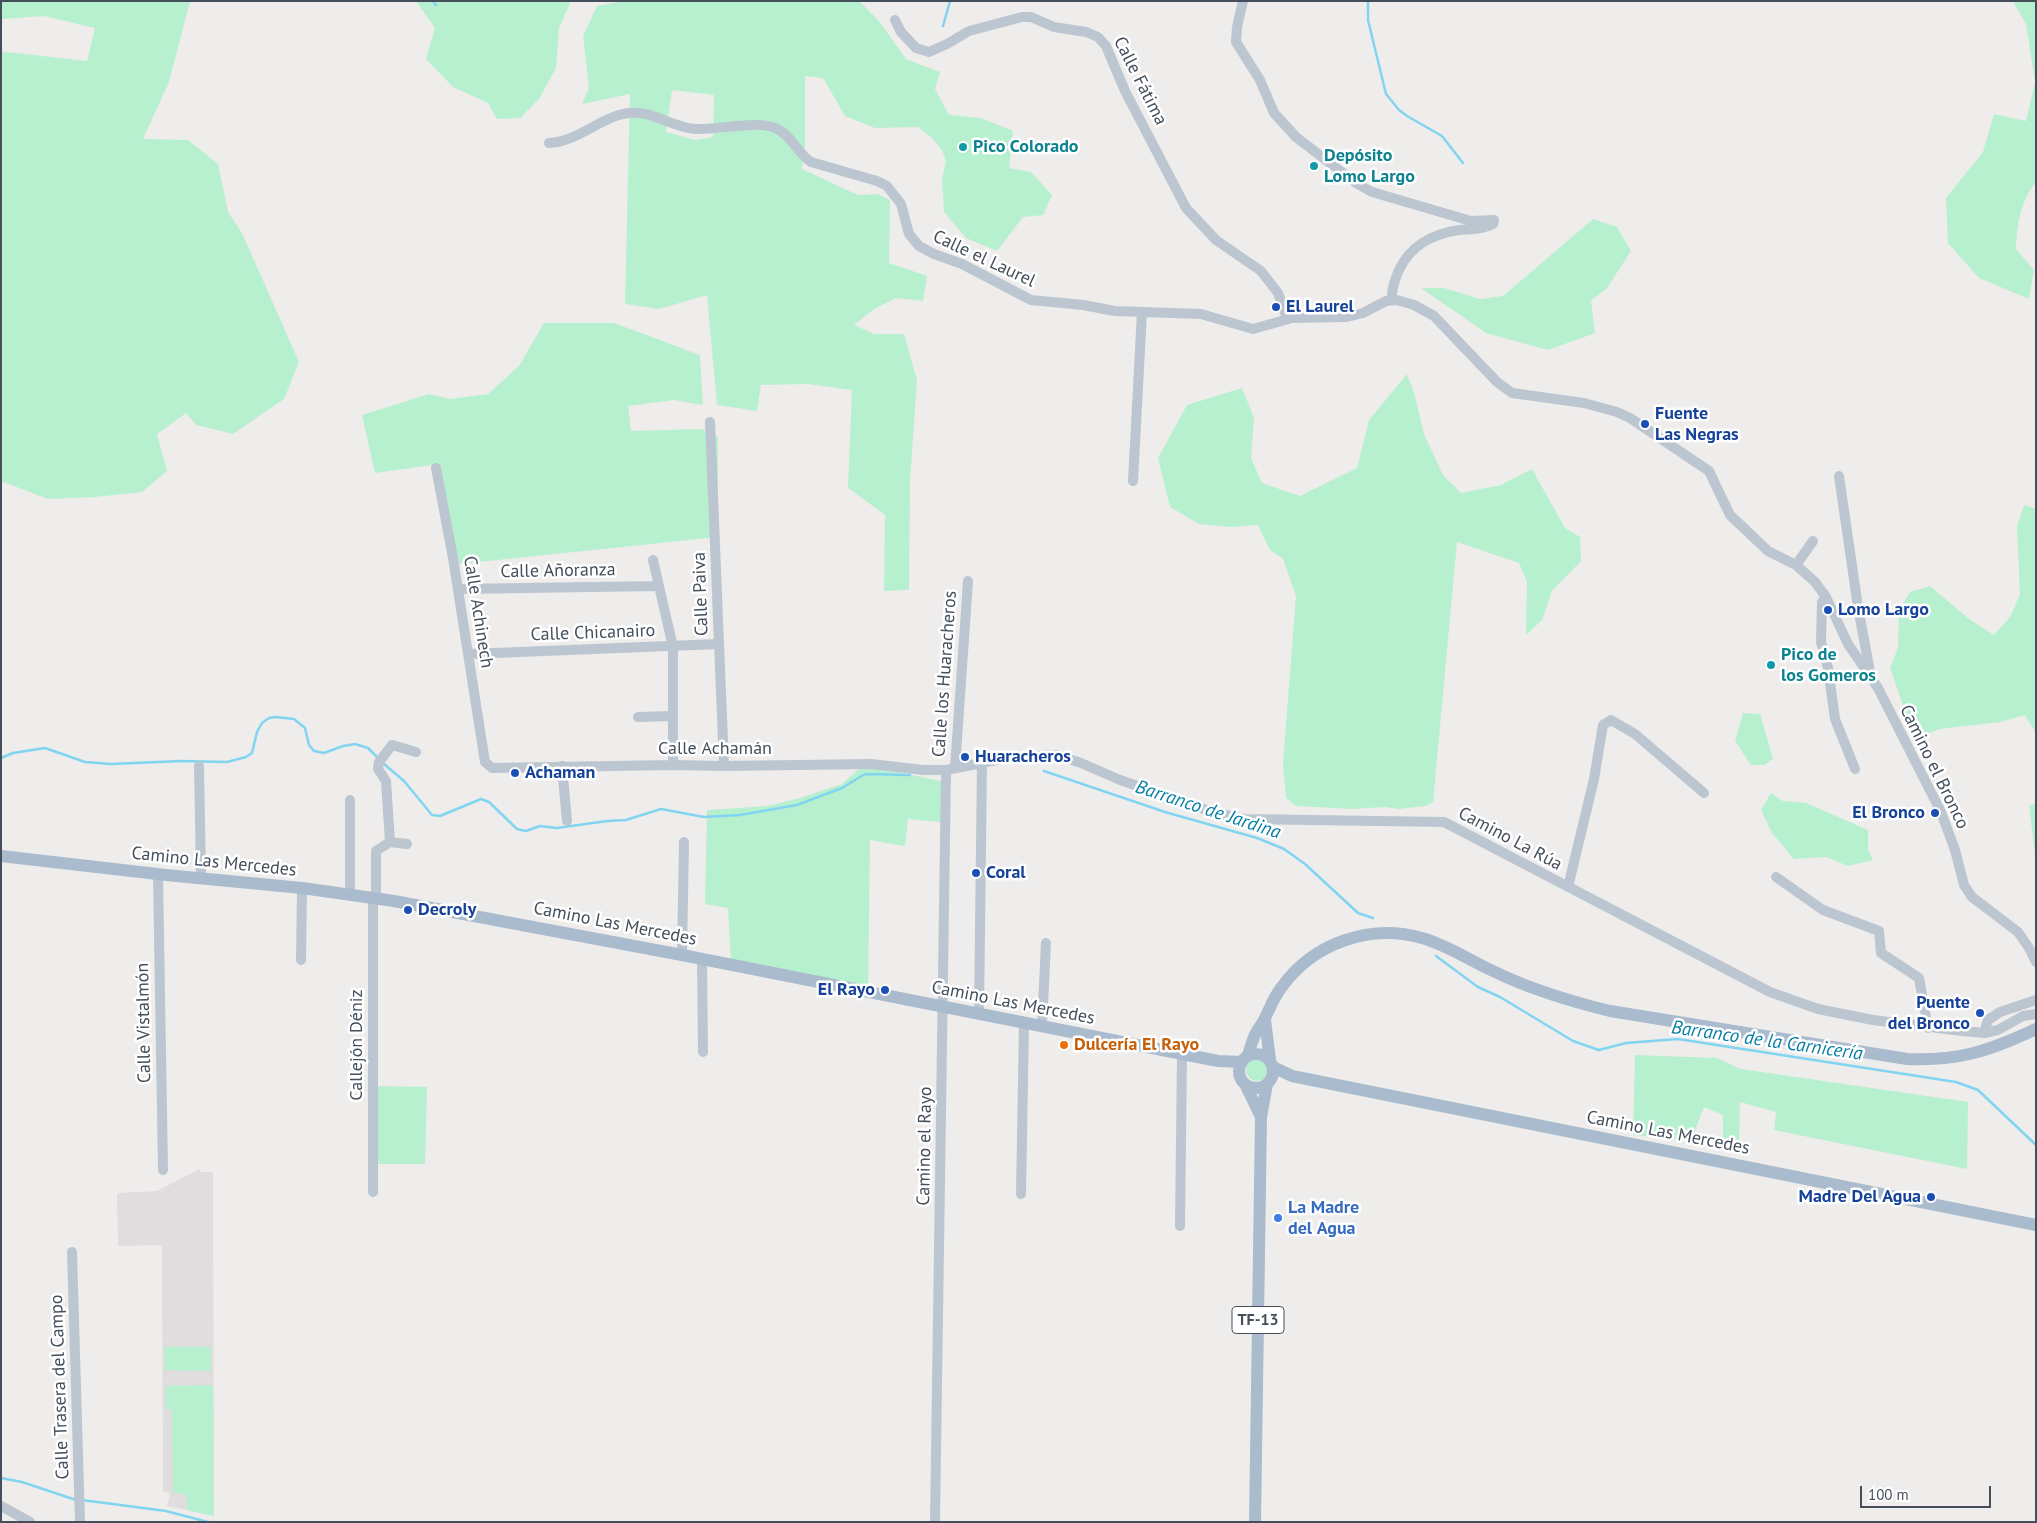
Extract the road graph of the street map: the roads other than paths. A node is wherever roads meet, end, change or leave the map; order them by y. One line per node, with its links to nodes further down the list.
1 (1243, 1): 4 (street)
2 (896, 20): 6 (street, Calle Fátima)
3 (549, 143): 5 (street, Calle el Laurel)
4 (1392, 300): 6 (street); 13 (street)
5 (1142, 312): 6 (street, Calle el Laurel); 10 (street)
6 (1287, 318)
7 (710, 422): 18 (street, Calle Paiva)
8 (436, 468): 16 (street, Calle Achinech)
9 (1839, 476): 21 (street)
10 (1133, 482)
11 (1813, 541): 13 (street)
12 (653, 560): 15 (street)
13 (1796, 565): 17 (street)
14 (968, 582): 31 (street, Calle los Huaracheros)
15 (660, 586): 16 (street, Calle Añoranza); 19 (street)
16 (458, 589): 20 (street, Calle Achinech)
17 (1826, 597): 21 (street); 32 (street)
18 (719, 644): 19 (street, Calle Chicanairo); 30 (street, Calle Paiva)
19 (673, 647): 20 (street, Calle Chicanairo); 22 (street)
20 (469, 654): 25 (street, Calle Achinech)
21 (1871, 678): 51 (street, Camino el Bronco)
22 (672, 716): 23 (street); 27 (street)
23 (638, 717)
24 (416, 752): 36 (street)
25 (485, 762): 29 (street, Calle Achamán)
26 (982, 762): 31 (street, Camino La Rúa); 43 (street, Camino La Rúa); 54 (street)
27 (673, 764): 29 (street, Calle Achamán); 30 (street, Calle Achamán)
28 (199, 766): 41 (street)
29 (562, 766): 35 (street)
30 (724, 766): 31 (street, Calle Achamán)
31 (951, 769): 53 (street, Camino el Rayo)
32 (1855, 769)
33 (1704, 793): 43 (street)
34 (350, 800): 45 (street)
35 (567, 821)
36 (390, 842): 38 (street); 46 (street, Callejón Déniz)
37 (684, 842): 48 (street)
38 (406, 844)
39 (1, 856): 40 (main road, Camino Las Mercedes)
40 (158, 874): 41 (main road, Camino Las Mercedes); 71 (street, Calle Vistalmón)
41 (201, 878): 44 (main road, Camino Las Mercedes)
42 (1776, 878): 59 (street)
43 (1568, 887): 59 (street, Camino La Rúa)
44 (302, 888): 45 (main road, Camino Las Mercedes); 50 (street)
45 (350, 894): 46 (main road, Camino Las Mercedes)
46 (374, 898): 48 (main road, Camino Las Mercedes); 72 (street, Callejón Déniz)
47 (1046, 943): 58 (street)
48 (682, 955): 49 (main road, Camino Las Mercedes)
49 (702, 959): 53 (main road, Camino Las Mercedes); 62 (street)
50 (301, 960)
51 (2036, 962)
52 (2036, 1000): 61 (street)
53 (942, 1007): 54 (main road, Camino Las Mercedes); 80 (street, Camino el Rayo)
54 (979, 1014): 57 (main road, Camino Las Mercedes)
55 (2036, 1014): 61 (street, Camino La Rúa)
56 (1265, 1020): 60 (main road, TF-13); 64 (main road, TF-13); 66 (main road, TF-13)
57 (1024, 1023): 58 (main road, Camino Las Mercedes); 73 (street)
58 (1042, 1026): 63 (main road, Camino Las Mercedes)
59 (1928, 1028): 61 (street, Camino La Rúa)
60 (2036, 1029)
61 (1984, 1032)
62 (703, 1052)
63 (1182, 1054): 65 (main road, Camino Las Mercedes); 75 (street)
64 (1245, 1059): 65 (main road, Camino Las Mercedes); 66 (main road); 68 (main road, TF-13)
65 (1218, 1061): 68 (main road, Camino Las Mercedes)
66 (1271, 1063): 67 (main road, Camino Las Mercedes); 69 (main road, TF-13)
67 (1292, 1076): 69 (main road, Camino Las Mercedes); 74 (main road, Camino Las Mercedes)
68 (1243, 1081): 69 (main road); 70 (main road, TF-13)
69 (1268, 1083): 70 (main road, TF-13)
70 (1261, 1117): 81 (main road, TF-13)
71 (163, 1170)
72 (373, 1192)
73 (1020, 1194)
74 (2036, 1225)
75 (1180, 1226)
76 (72, 1252): 79 (street, Calle Trasera del Campo)
77 (1, 1506): 78 (street)
78 (30, 1522)
79 (80, 1522)
80 (935, 1522)
81 (1254, 1522)

